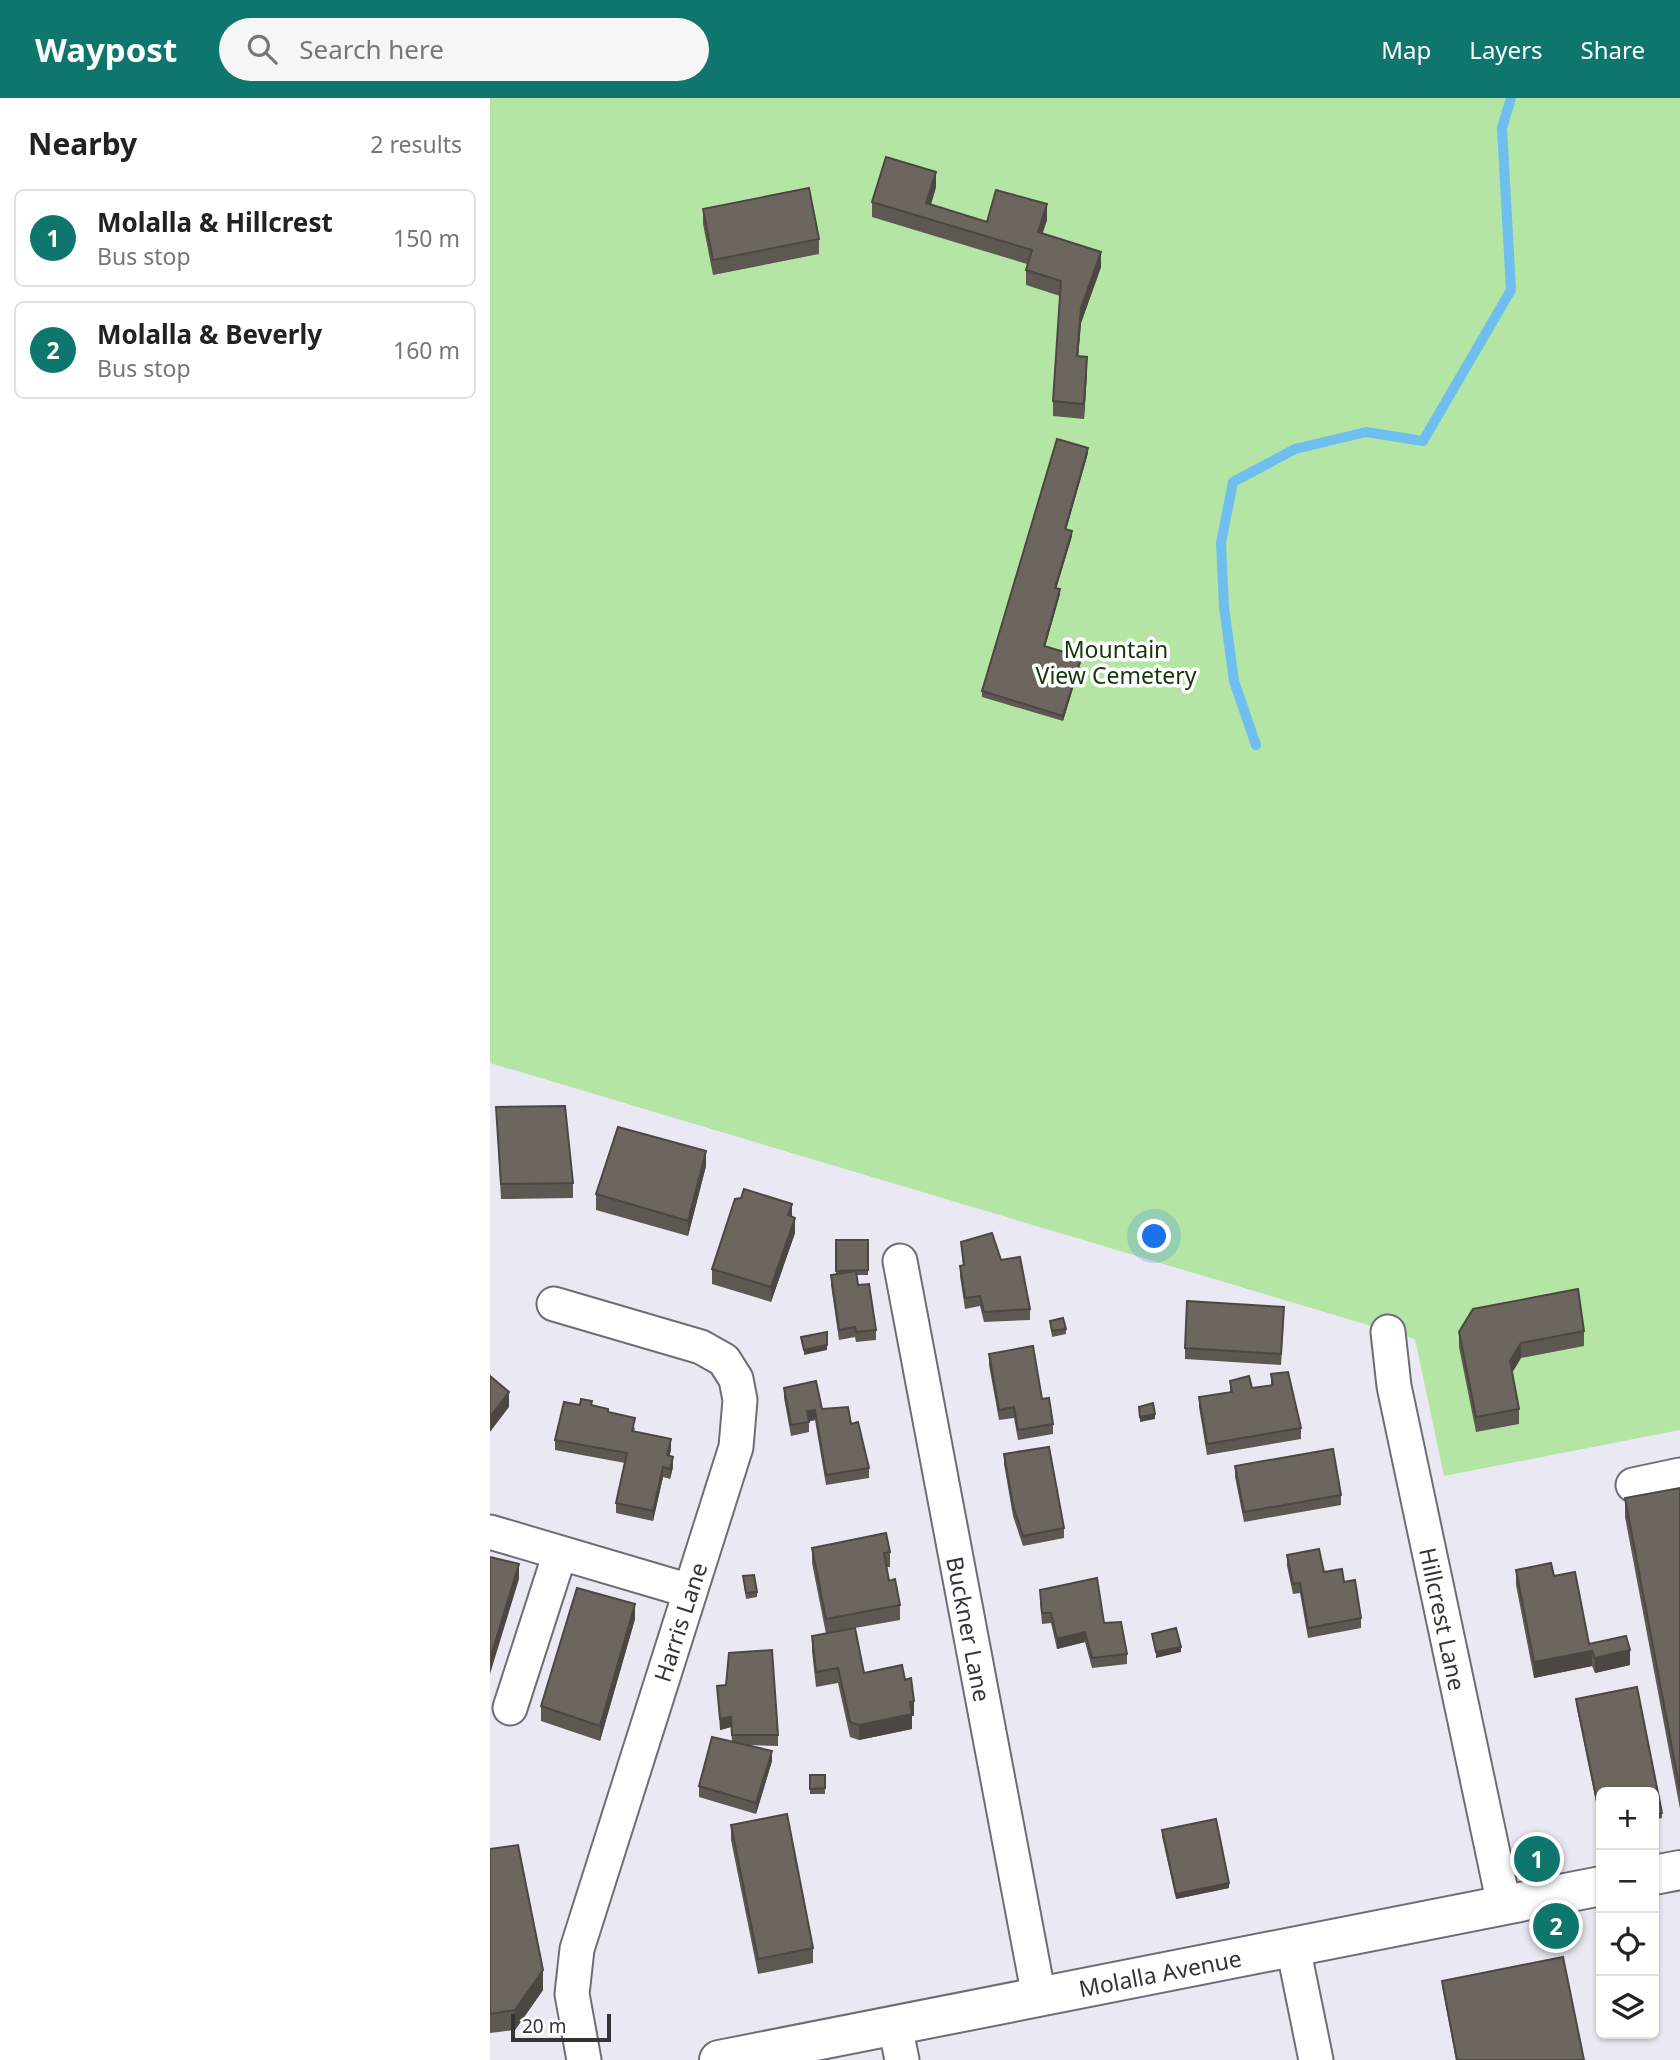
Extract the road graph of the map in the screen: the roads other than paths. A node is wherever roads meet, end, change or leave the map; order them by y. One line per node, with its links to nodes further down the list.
1 (900, 1261): 15 (street, Buckner Lane)
2 (554, 1304): 8 (street, Harris Lane)
3 (1388, 1332): 13 (street, Hillcrest Lane)
4 (1680, 1475): 5 (street)
5 (1633, 1485)
6 (490, 1532): 7 (street)
7 (560, 1553): 8 (street); 9 (street)
8 (690, 1591): 17 (street, Harris Lane)
9 (510, 1707)
10 (1680, 1870): 11 (main road)
11 (1659, 1874)
12 (1596, 1887): 13 (main road, Molalla Avenue)
13 (1504, 1905): 14 (main road, Molalla Avenue)
14 (1293, 1947): 15 (main road, Molalla Avenue); 19 (street)
15 (1038, 1997): 16 (main road, Molalla Avenue)
16 (899, 2043): 18 (main road, Molalla Avenue)
17 (584, 2060)
18 (719, 2060)
19 (1316, 2060)

